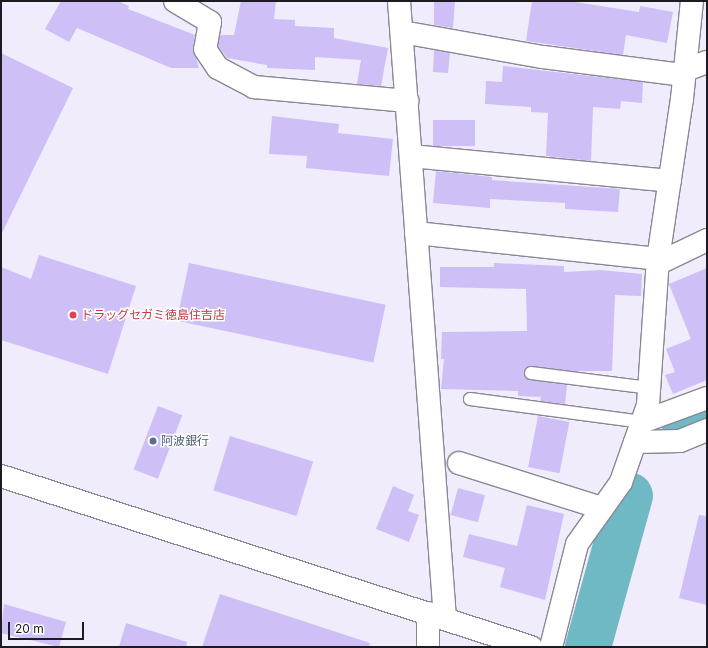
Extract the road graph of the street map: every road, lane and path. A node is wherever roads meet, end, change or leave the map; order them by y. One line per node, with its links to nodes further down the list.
1 (174, 1): 7 (street)
2 (399, 1): 4 (street)
3 (692, 1): 6 (street)
4 (402, 32): 6 (street); 7 (street)
5 (707, 62): 6 (street)
6 (685, 72): 9 (street)
7 (407, 101): 8 (street)
8 (411, 156): 9 (street); 10 (street)
9 (670, 181): 12 (street)
10 (416, 233): 12 (street); 23 (street)
11 (707, 240): 12 (street)
12 (658, 261): 14 (street)
13 (531, 373): 14 (lane)
14 (649, 388): 17 (street)
15 (707, 398): 17 (street)
16 (470, 399): 17 (lane)
17 (642, 422): 19 (street)
18 (707, 430): 19 (street)
19 (635, 442): 22 (street)
20 (459, 463): 22 (street)
21 (1, 476): 23 (street)
22 (602, 508): 26 (street)
23 (436, 615): 24 (street); 25 (street)
24 (428, 647)
25 (531, 647)
26 (551, 647)

